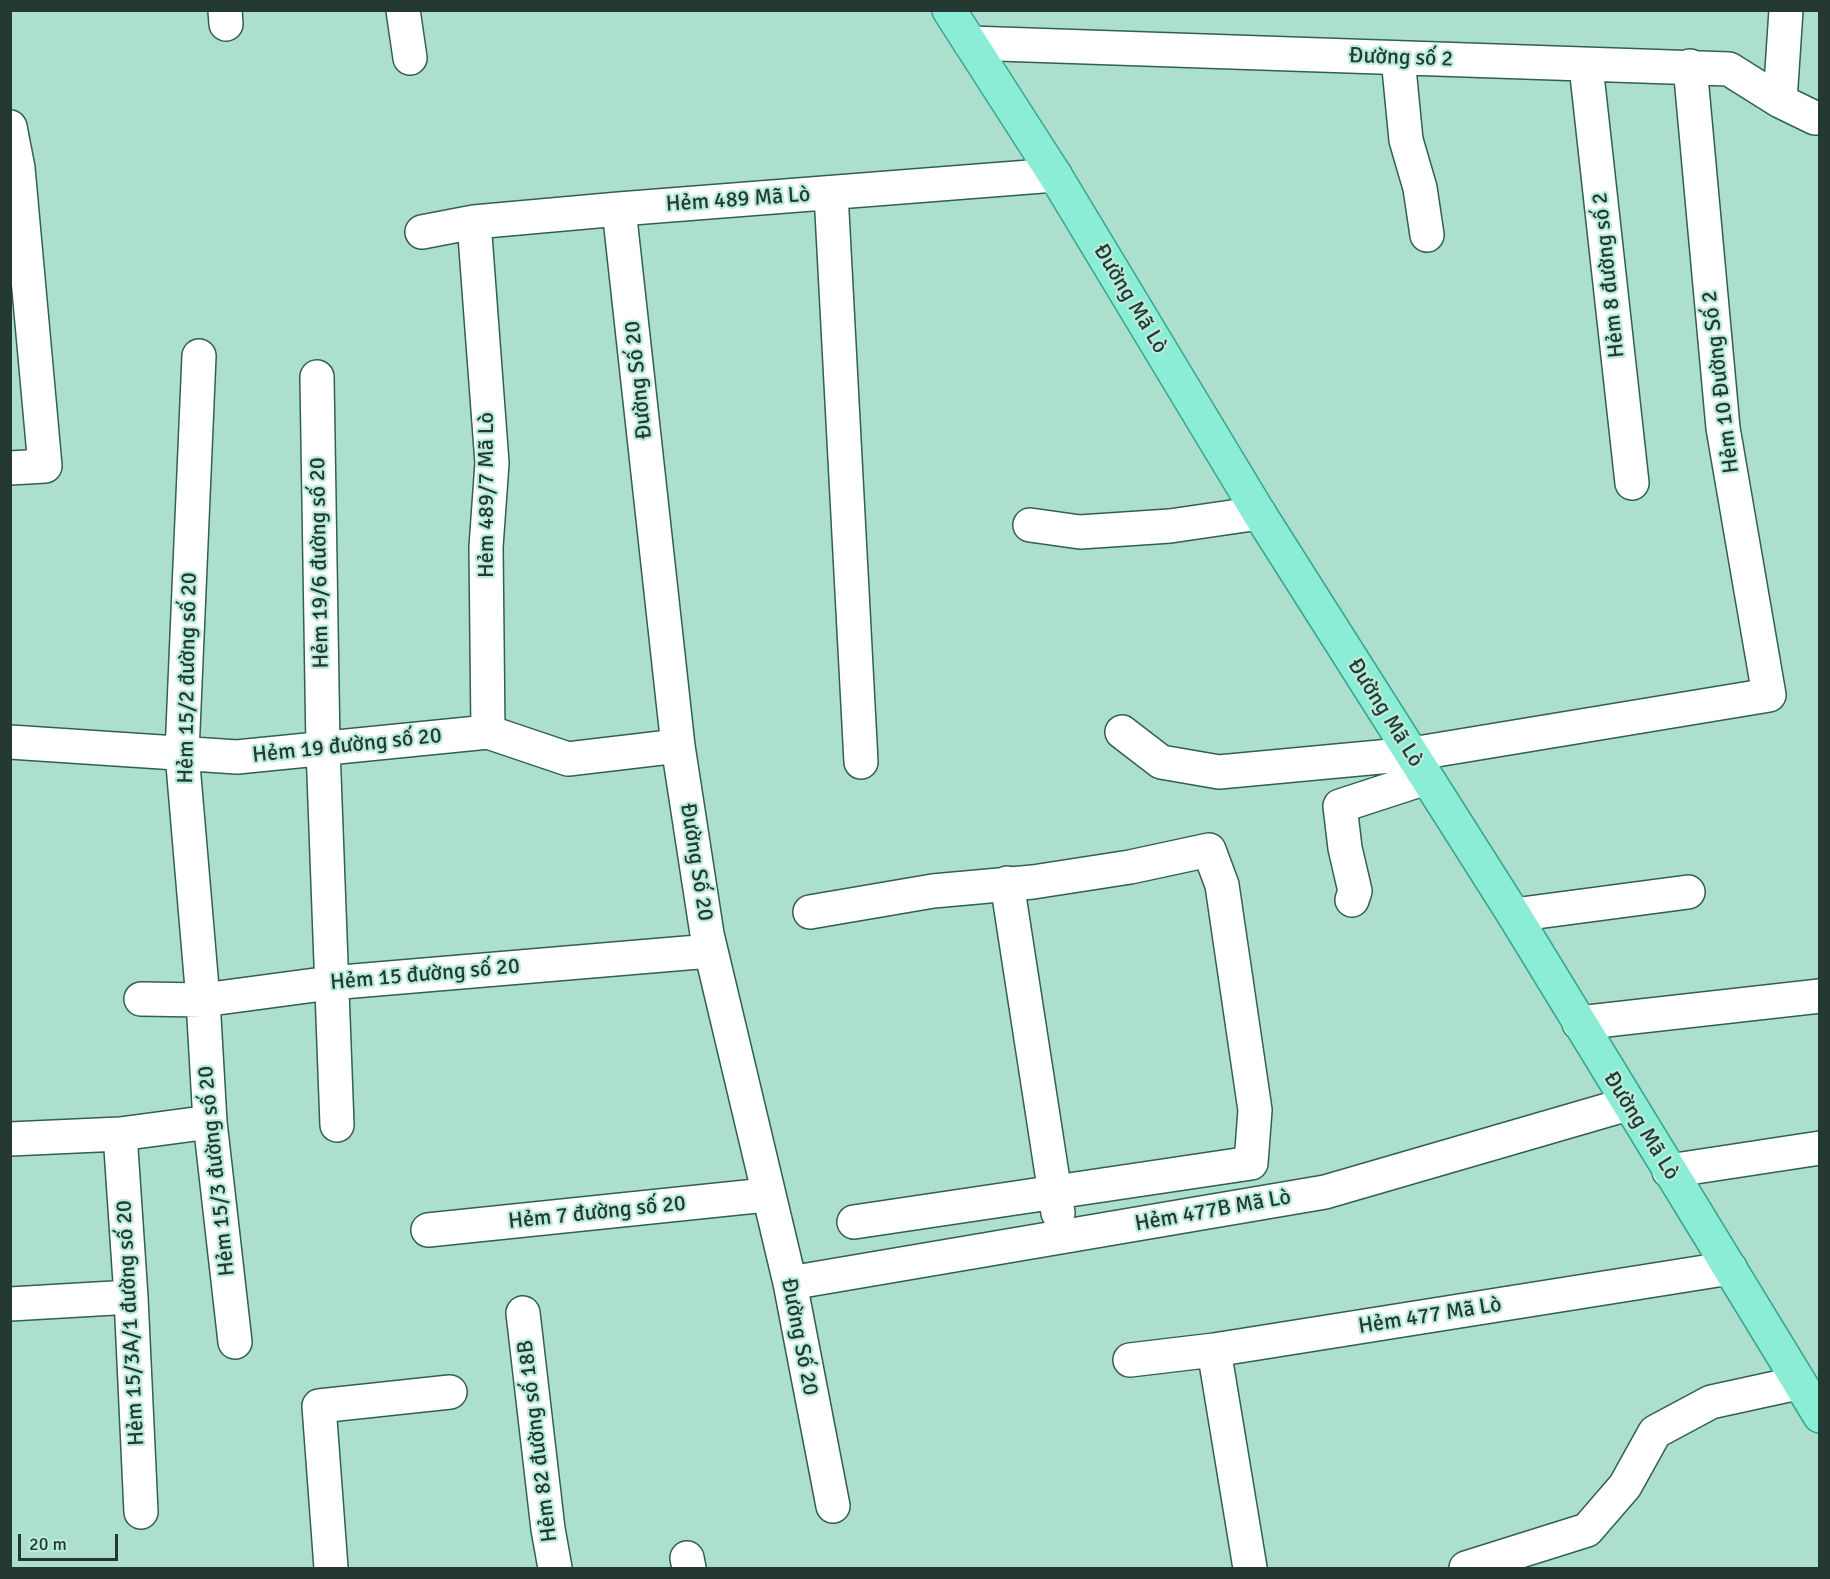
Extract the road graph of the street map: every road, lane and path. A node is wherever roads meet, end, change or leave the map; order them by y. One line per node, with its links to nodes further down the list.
1 (403, 10): 5 (street)
2 (949, 10): 4 (main road, Đường Mã Lò)
3 (1786, 10): 9 (street)
4 (970, 43): 6 (street, Đường số 2); 13 (main road, Đường Mã Lò)
5 (410, 58)
6 (1398, 58): 7 (street, Đường số 2); 18 (street)
7 (1586, 66): 8 (street, Đường số 2); 22 (street, Hẻm 8 đường số 2)
8 (1689, 66): 9 (street, Đường số 2); 32 (street, Hẻm 10 Đường Số 2)
9 (1780, 101): 10 (street, Đường số 2)
10 (1820, 118)
11 (10, 127): 12 (street)
12 (14, 168): 21 (street)
13 (1055, 175): 14 (street, Hẻm 489 Mã Lò); 23 (main road, Đường Mã Lò)
14 (831, 194): 15 (street, Hẻm 489 Mã Lò); 31 (street)
15 (619, 209): 16 (street, Hẻm 489 Mã Lò); 28 (street, Đường Số 20)
16 (474, 222): 17 (street, Hẻm 489 Mã Lò); 25 (street, Hẻm 489/7 Mã Lò)
17 (422, 232)
18 (1427, 235)
19 (199, 356): 30 (street, Hẻm 15/2 đường số 20)
20 (317, 377): 29 (street, Hẻm 19/6 đường số 20)
21 (10, 468)
22 (1632, 483)
23 (1259, 513): 24 (street); 32 (main road, Đường Mã Lò)
24 (1030, 525)
25 (488, 732): 28 (street, Hẻm 19 đường số 20); 29 (street, Hẻm 19 đường số 20)
26 (1122, 732): 32 (street)
27 (10, 742): 30 (street, Hẻm 19 đường số 20)
28 (678, 746): 38 (street, Đường Số 20)
29 (323, 748): 30 (street, Hẻm 19 đường số 20); 39 (street, Hẻm 19/6 đường số 20)
30 (182, 753): 42 (street, Hẻm 15/2 đường số 20)
31 (861, 762)
32 (1419, 766): 35 (street); 37 (main road, Đường Mã Lò)
33 (1007, 883): 36 (street); 51 (street); 51 (street)
34 (1688, 892): 37 (street)
35 (1352, 900)
36 (810, 912)
37 (1514, 915): 43 (main road, Đường Mã Lò)
38 (710, 951): 39 (street, Hẻm 15 đường số 20); 52 (street, Đường Số 20)
39 (330, 983): 42 (street, Hẻm 15 đường số 20); 46 (street, Hẻm 19/6 đường số 20)
40 (1820, 996): 43 (street)
41 (141, 999): 42 (street, Hẻm 15 đường số 20)
42 (203, 1000): 45 (street, Hẻm 15/3 đường số 20)
43 (1579, 1023): 44 (main road, Đường Mã Lò)
44 (1628, 1104): 50 (main road, Đường Mã Lò); 55 (street, Hẻm 477B Mã Lò)
45 (210, 1122): 47 (street); 61 (street, Hẻm 15/3 đường số 20)
46 (337, 1125)
47 (120, 1134): 48 (street); 58 (street, Hẻm 15/3A/1 đường số 20)
48 (10, 1139)
49 (1820, 1148): 50 (street)
50 (1669, 1171): 56 (main road, Đường Mã Lò)
51 (1055, 1193): 53 (street); 55 (street)
52 (766, 1195): 54 (street, Hẻm 7 đường số 20); 57 (street, Đường Số 20)
53 (854, 1222)
54 (428, 1230)
55 (1061, 1238): 57 (street, Hẻm 477B Mã Lò)
56 (1730, 1268): 62 (street, Hẻm 477 Mã Lò); 64 (main road, Đường Mã Lò)
57 (790, 1283): 67 (street, Đường Số 20)
58 (131, 1297): 59 (street); 68 (street, Hẻm 15/3A/1 đường số 20)
59 (10, 1304)
60 (523, 1313): 70 (street, Hẻm 82 đường số 18B)
61 (235, 1342)
62 (1214, 1350): 63 (street, Hẻm 477 Mã Lò); 71 (street)
63 (1130, 1360)
64 (1798, 1383): 66 (main road, Đường Mã Lò); 72 (street)
65 (450, 1392): 69 (street)
66 (1820, 1416)
67 (833, 1506)
68 (141, 1512)
69 (331, 1569)
70 (555, 1569)
71 (1250, 1569)
72 (1466, 1569)

